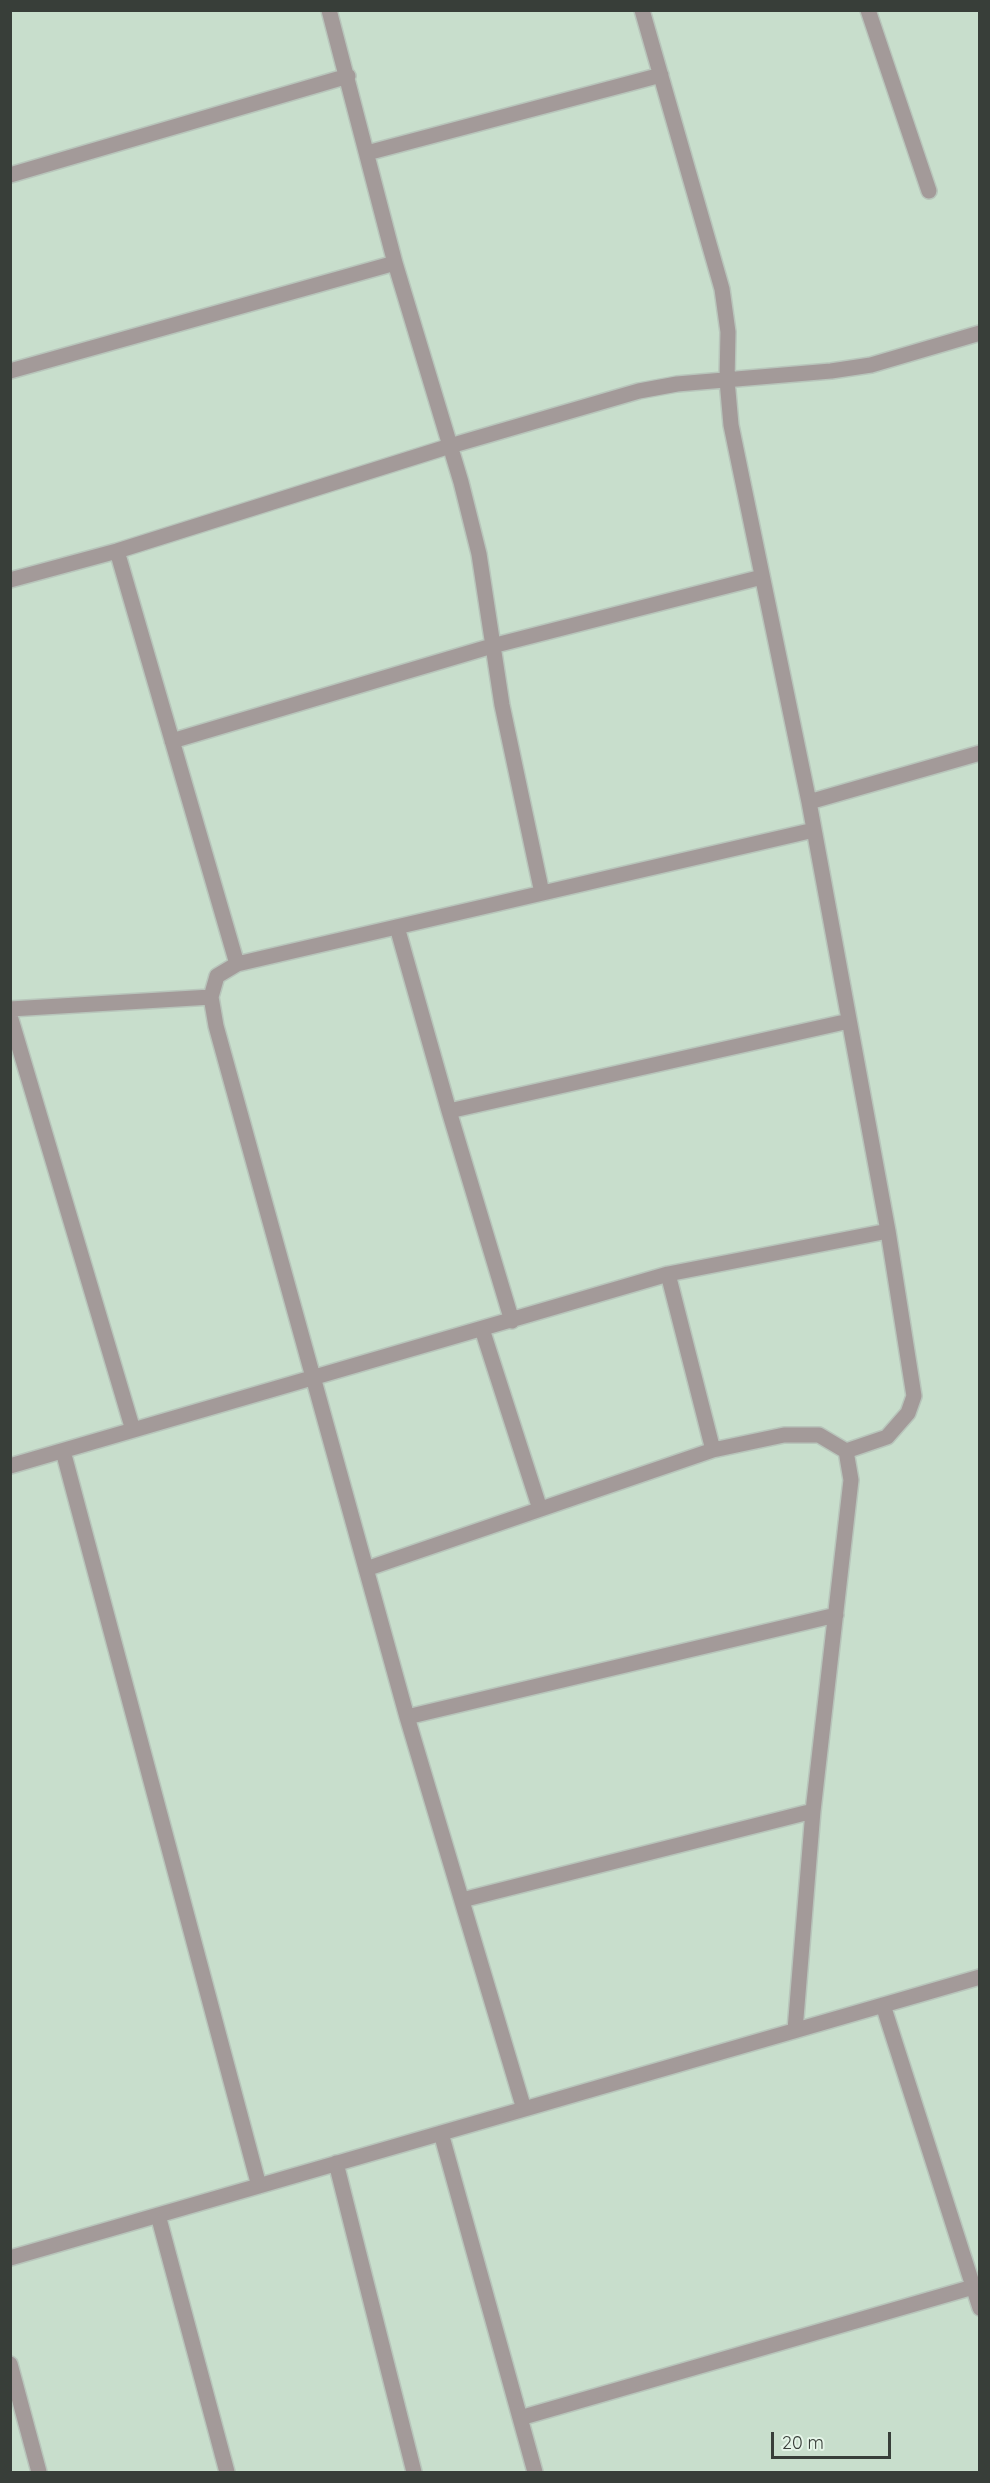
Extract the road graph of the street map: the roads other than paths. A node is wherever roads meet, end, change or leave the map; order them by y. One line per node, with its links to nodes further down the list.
1 (329, 10): 5 (street)
2 (642, 10): 4 (street)
3 (868, 10): 8 (street)
4 (661, 75): 6 (street); 12 (street)
5 (348, 76): 6 (street); 7 (street)
6 (367, 153): 9 (street)
7 (10, 175)
8 (929, 191)
9 (395, 263): 11 (street); 13 (street)
10 (980, 333): 12 (street)
11 (10, 371)
12 (727, 380): 13 (street); 15 (street)
13 (450, 446): 14 (street); 17 (street)
14 (117, 551): 16 (street); 18 (street)
15 (762, 577): 17 (street); 20 (street)
16 (10, 580)
17 (492, 646): 18 (street); 22 (street)
18 (172, 741): 24 (street)
19 (980, 753): 20 (street)
20 (809, 802): 21 (street)
21 (814, 830): 22 (street); 28 (street)
22 (542, 893): 23 (street)
23 (397, 927): 24 (street); 29 (street)
24 (237, 964): 25 (street)
25 (211, 997): 26 (street); 34 (street)
26 (10, 1009)
27 (10, 1016): 35 (street)
28 (849, 1021): 29 (street); 30 (street)
29 (449, 1111): 32 (street)
30 (888, 1231): 31 (street); 38 (street)
31 (668, 1274): 32 (street); 37 (street)
32 (512, 1321): 33 (street)
33 (482, 1329): 34 (street); 40 (street)
34 (313, 1377): 35 (street); 41 (street)
35 (133, 1430): 36 (street)
36 (63, 1450): 39 (street); 52 (street)
37 (713, 1450): 38 (street); 40 (street)
38 (846, 1451): 42 (street)
39 (10, 1466)
40 (540, 1509): 41 (street)
41 (366, 1569): 43 (street)
42 (836, 1615): 43 (street); 44 (street)
43 (407, 1717): 45 (street)
44 (813, 1811): 45 (street); 48 (street)
45 (462, 1900): 49 (street)
46 (980, 1977): 47 (street)
47 (883, 2005): 48 (street); 55 (street)
48 (795, 2030): 49 (street)
49 (524, 2109): 50 (street)
50 (441, 2133): 51 (street); 58 (street)
51 (336, 2163): 52 (street); 61 (street)
52 (259, 2186): 53 (street)
53 (158, 2216): 54 (street); 60 (street)
54 (10, 2258)
55 (976, 2286): 56 (street); 58 (street)
56 (980, 2308)
57 (10, 2364): 59 (street)
58 (520, 2418): 62 (street)
59 (39, 2472)
60 (227, 2472)
61 (414, 2472)
62 (535, 2472)

